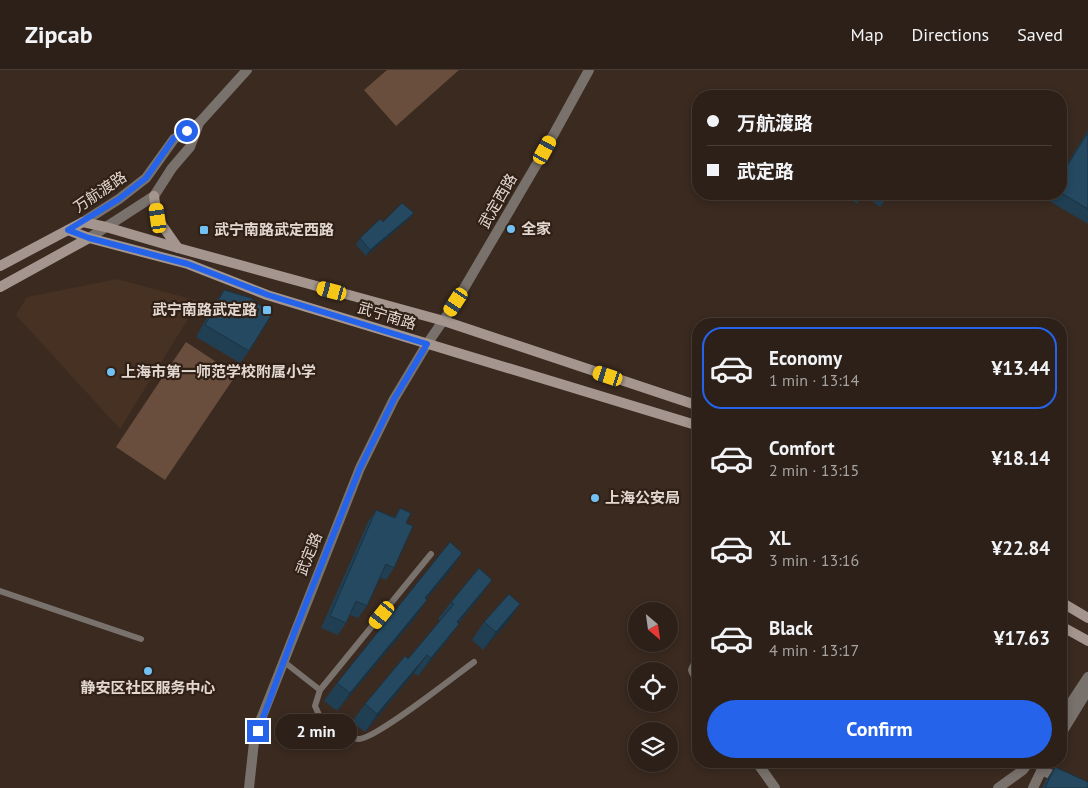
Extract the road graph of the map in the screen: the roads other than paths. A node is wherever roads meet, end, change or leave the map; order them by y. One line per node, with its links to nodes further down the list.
1 (247, 70): 3 (street, 万航渡路)
2 (590, 70): 12 (street, 武定西路)
3 (199, 123): 4 (street, 万航渡路); 5 (street, 万航渡路)
4 (154, 196): 6 (street, 万航渡路); 9 (main road)
5 (83, 222): 6 (main road, 武宁南路); 7 (main road, 万航渡路)
6 (106, 227): 8 (street, 万航渡路); 9 (main road, 武宁南路)
7 (68, 230): 8 (main road, 武宁南路); 10 (main road, 万航渡路)
8 (89, 238): 11 (main road, 万航渡路); 13 (main road, 武宁南路)
9 (178, 248): 12 (main road, 武宁南路)
10 (0, 266)
11 (0, 287)
12 (444, 321): 13 (street, 武定西路); 14 (main road, 武宁南路)
13 (427, 344): 15 (main road, 武宁南路); 23 (street, 武定路)
14 (692, 404)
15 (692, 424)
16 (432, 554): 26 (lane)
17 (0, 591): 21 (lane)
18 (1067, 606): 19 (main road)
19 (1088, 618)
20 (1067, 629): 22 (main road)
21 (141, 639)
22 (1088, 641)
23 (283, 661): 26 (lane); 34 (street, 武定路)
24 (474, 662): 26 (lane)
25 (1088, 677): 28 (street)
26 (320, 690)
27 (1088, 690): 29 (street)
28 (1067, 709)
29 (1067, 724)
30 (761, 768): 35 (street)
31 (1025, 768): 36 (street)
32 (1043, 768): 37 (street)
33 (1047, 768): 38 (street)
34 (249, 788)
35 (774, 788)
36 (998, 788)
37 (1033, 788)
38 (1082, 788)

